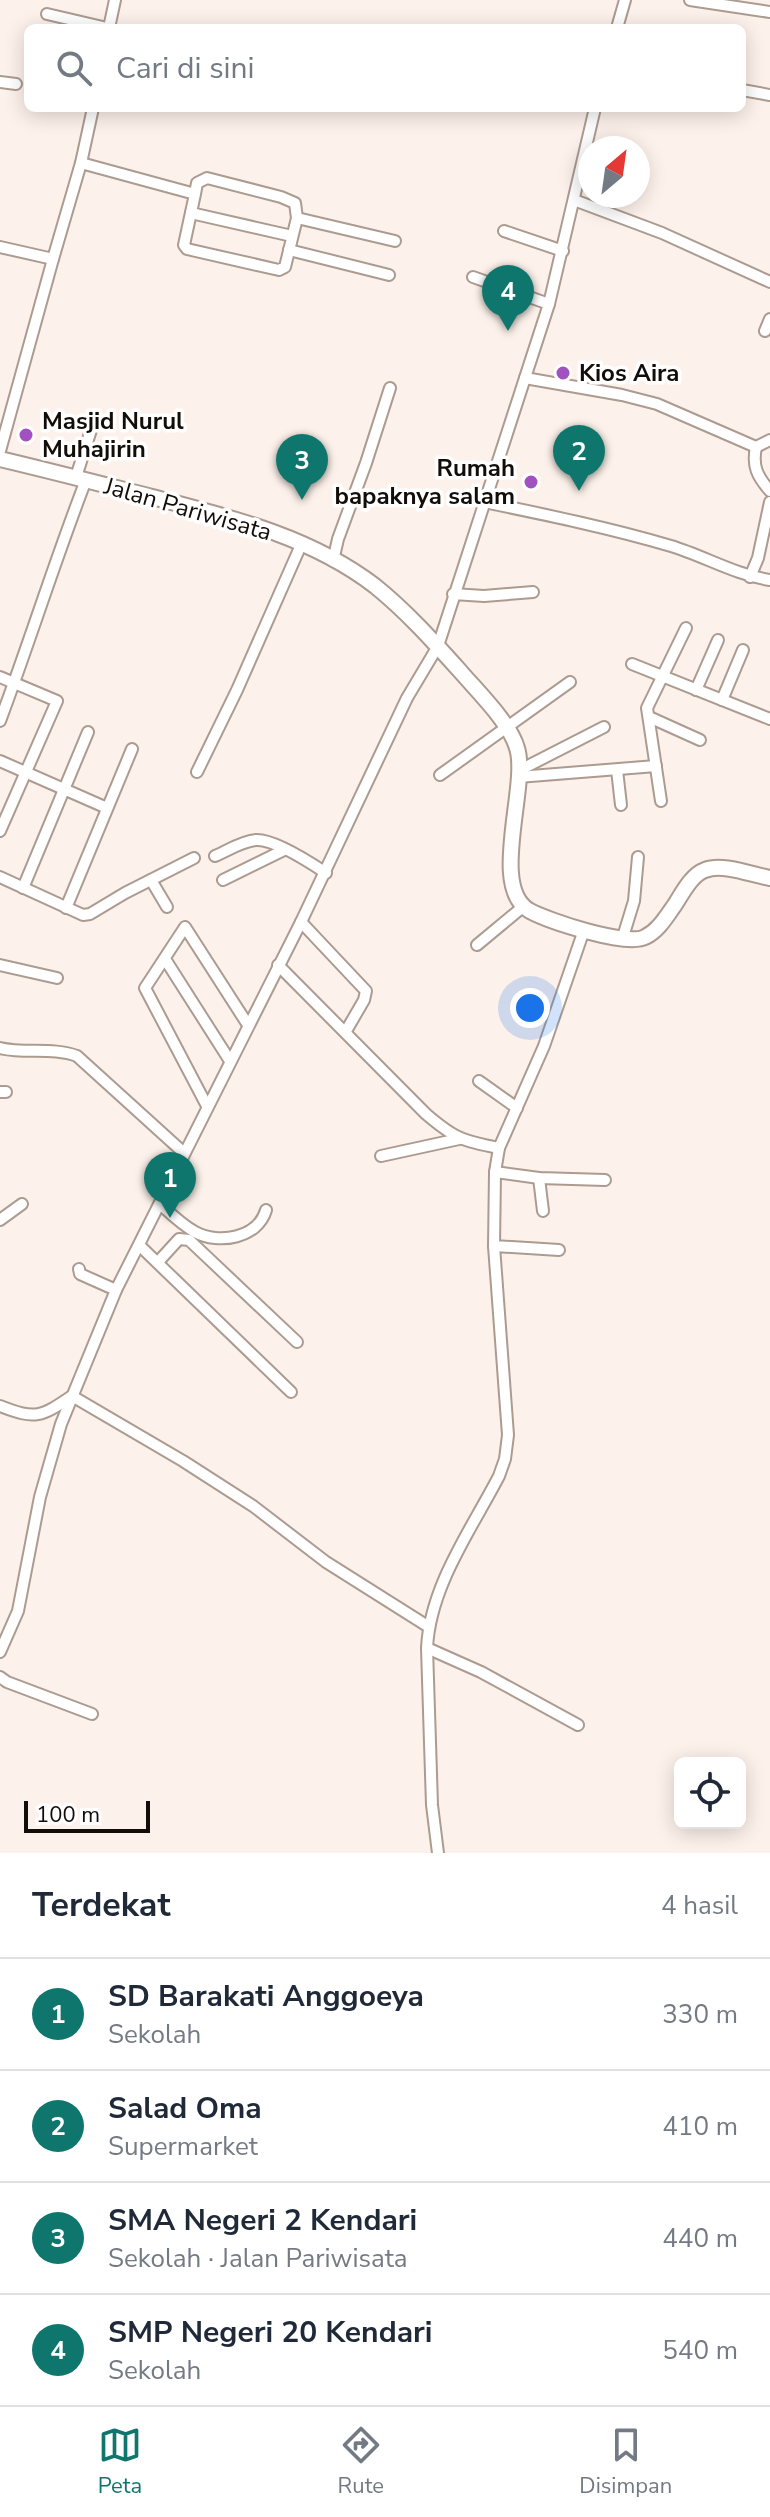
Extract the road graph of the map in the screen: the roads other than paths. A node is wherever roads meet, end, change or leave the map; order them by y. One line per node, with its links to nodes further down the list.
1 (115, 0): 7 (street)
2 (625, 0): 8 (street)
3 (690, 0): 4 (street)
4 (770, 12)
5 (47, 14): 6 (street)
6 (91, 24)
7 (109, 24)
8 (618, 24)
9 (0, 82): 10 (street)
10 (16, 84)
11 (746, 91): 12 (street)
12 (770, 95)
13 (92, 112): 15 (street)
14 (594, 112): 17 (street)
15 (81, 163): 16 (street); 26 (street)
16 (195, 194): 18 (street); 19 (street)
17 (574, 200): 25 (street); 29 (street)
18 (191, 213): 21 (street); 24 (street)
19 (297, 218): 21 (street); 22 (street)
20 (504, 231): 25 (street)
21 (292, 236): 24 (street)
22 (395, 241)
23 (0, 247): 26 (street)
24 (289, 250): 27 (street)
25 (563, 251): 30 (street)
26 (53, 259): 35 (street)
27 (389, 275)
28 (473, 277): 30 (street)
29 (770, 282)
30 (549, 304): 33 (street)
31 (770, 319): 32 (street)
32 (765, 331)
33 (525, 378): 38 (street); 43 (street)
34 (390, 388): 47 (street)
35 (5, 416): 39 (street)
36 (91, 430): 41 (street)
37 (770, 440): 38 (street)
38 (756, 447): 42 (street)
39 (0, 451)
40 (0, 459): 41 (street, Jalan Pariwisata)
41 (81, 479): 46 (street, Jalan Pariwisata); 59 (street)
42 (770, 491)
43 (484, 502): 48 (street); 51 (street)
44 (770, 502): 45 (street)
45 (767, 536): 48 (street)
46 (301, 545): 47 (street, Jalan Pariwisata); 74 (street)
47 (333, 561): 54 (street, Jalan Pariwisata)
48 (750, 577): 49 (street)
49 (770, 580)
50 (533, 592): 51 (street)
51 (453, 594): 54 (street)
52 (686, 628): 58 (street)
53 (718, 640): 61 (street)
54 (438, 646): 67 (street, Jalan Pariwisata); 87 (street)
55 (743, 650): 62 (street)
56 (632, 664): 58 (street)
57 (0, 677): 59 (street)
58 (663, 677): 61 (street); 63 (street)
59 (15, 682): 65 (street); 75 (street)
60 (570, 682): 67 (street)
61 (696, 690): 62 (street)
62 (722, 700): 64 (street)
63 (649, 717): 69 (street); 72 (street)
64 (770, 719)
65 (0, 721)
66 (604, 727): 76 (street)
67 (507, 729): 76 (street); 77 (street)
68 (88, 732): 78 (street)
69 (700, 740)
70 (132, 749): 81 (street)
71 (0, 761): 75 (street)
72 (656, 766): 73 (street); 79 (street)
73 (617, 770): 76 (street); 80 (street)
74 (197, 772)
75 (26, 773): 78 (street); 82 (street)
76 (518, 774): 93 (street)
77 (440, 775)
78 (65, 790): 81 (street); 92 (street)
79 (661, 801)
80 (621, 805)
81 (107, 808): 95 (street)
82 (0, 831)
83 (284, 850): 84 (street); 87 (street); 91 (street)
84 (215, 856)
85 (638, 857): 98 (street)
86 (194, 858): 90 (street)
87 (326, 873): 96 (street)
88 (0, 877): 92 (street)
89 (770, 878): 98 (street)
90 (151, 880): 94 (street); 95 (street)
91 (223, 880)
92 (23, 888): 95 (street)
93 (524, 906): 97 (street); 99 (street)
94 (167, 907)
95 (66, 908)
96 (301, 922): 102 (street); 105 (street)
97 (584, 930): 98 (street); 110 (street)
98 (622, 940)
99 (477, 945)
100 (165, 959): 104 (street); 107 (street); 109 (street)
101 (0, 965): 103 (street)
102 (278, 965): 104 (street); 105 (street)
103 (57, 978)
104 (248, 1025): 107 (street)
105 (346, 1031): 111 (street)
106 (0, 1048): 113 (street)
107 (230, 1061): 109 (street)
108 (479, 1081): 110 (street)
109 (207, 1106): 113 (street)
110 (517, 1108): 112 (street)
111 (459, 1139): 112 (street); 114 (street)
112 (499, 1148): 115 (street)
113 (184, 1153): 119 (street)
114 (381, 1156)
115 (495, 1172): 116 (street); 124 (street)
116 (539, 1178): 117 (street); 121 (street)
117 (605, 1180)
118 (22, 1204): 122 (street)
119 (160, 1204): 120 (street); 123 (street)
120 (266, 1210)
121 (543, 1211)
122 (0, 1220)
123 (139, 1245): 126 (street); 128 (street)
124 (494, 1246): 125 (street); 133 (street)
125 (559, 1250)
126 (158, 1262): 129 (street); 130 (street)
127 (79, 1269): 128 (street)
128 (116, 1290): 131 (street)
129 (297, 1342)
130 (291, 1392)
131 (72, 1396): 132 (street); 133 (street); 135 (street)
132 (0, 1406)
133 (429, 1627): 134 (street)
134 (427, 1648): 138 (street); 139 (street)
135 (0, 1652)
136 (0, 1677): 137 (street)
137 (92, 1714)
138 (578, 1725)
139 (438, 1853)

